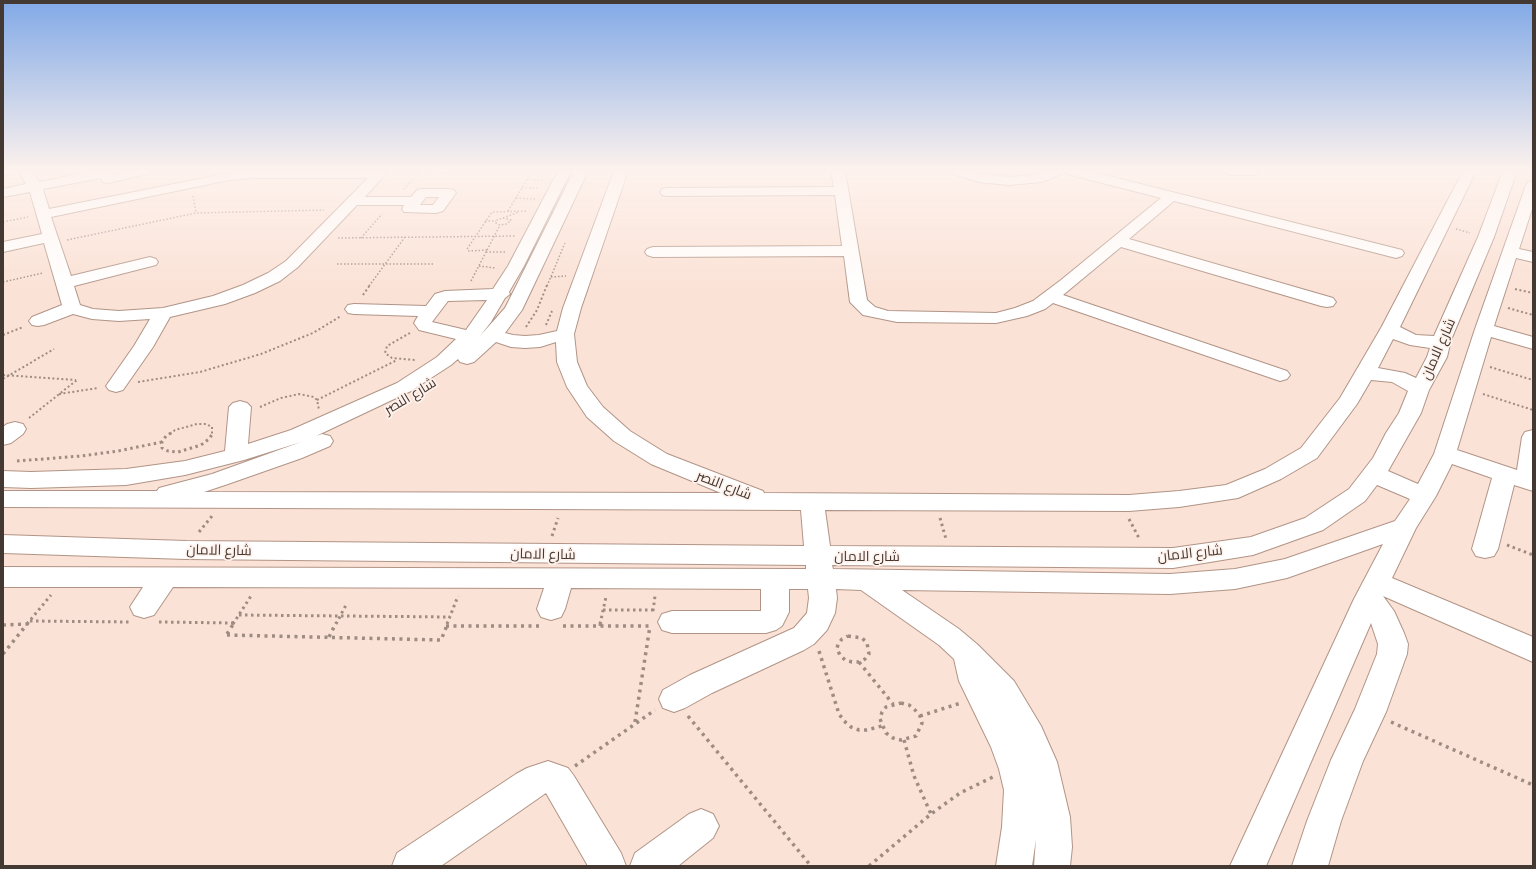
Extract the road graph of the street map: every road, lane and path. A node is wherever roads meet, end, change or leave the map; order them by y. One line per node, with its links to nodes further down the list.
1 (544, 211): 25 (street)
2 (56, 212): 18 (street)
3 (217, 212): 17 (path)
4 (343, 212): 30 (street)
5 (507, 212): 6 (path); 22 (path)
6 (514, 212)
7 (520, 212): 19 (path)
8 (561, 212): 47 (street, شارع النصر)
9 (607, 212): 46 (street, شارع النصر)
10 (844, 212): 37 (street)
11 (1153, 212): 33 (street)
12 (1236, 212): 13 (street)
13 (1243, 212)
14 (1449, 212): 24 (street)
15 (1495, 212): 29 (street, شارع الامان)
16 (1527, 212): 38 (street)
17 (196, 213): 31 (path)
18 (44, 214): 21 (path); 31 (street)
19 (503, 218): 20 (path); 23 (path)
20 (496, 221): 22 (path); 23 (path)
21 (3, 222)
22 (485, 222): 27 (path)
23 (500, 225): 28 (path)
24 (1441, 226): 29 (path); 63 (street)
25 (531, 236): 28 (path); 52 (street)
26 (405, 237): 27 (path); 30 (path); 42 (path)
27 (475, 237): 28 (path); 35 (path)
28 (494, 237): 35 (path)
29 (1486, 237): 40 (street, شارع الامان)
30 (317, 238): 59 (street)
31 (51, 240): 34 (street); 44 (street)
32 (566, 240): 48 (path)
33 (1118, 241): 53 (street); 54 (street)
34 (3, 247)
35 (487, 250): 51 (path)
36 (653, 252): 37 (street)
37 (850, 252): 53 (street)
38 (1516, 259): 40 (street); 55 (street)
39 (150, 262): 44 (street)
40 (1475, 262): 70 (street, شارع الامان)
41 (337, 264): 42 (path)
42 (385, 264): 43 (path); 57 (path)
43 (435, 264)
44 (62, 276): 49 (path); 56 (street)
45 (565, 276): 46 (path); 48 (path); 50 (path)
46 (584, 276): 66 (street, شارع النصر)
47 (530, 277): 48 (path); 68 (street, شارع النصر)
48 (551, 277): 65 (path)
49 (3, 282)
50 (562, 283)
51 (464, 294): 52 (street); 61 (street)
52 (501, 294): 69 (street)
53 (1049, 296): 77 (street)
54 (1327, 302)
55 (1492, 304): 60 (path); 64 (street)
56 (72, 308): 59 (street); 62 (street)
57 (354, 309): 61 (street); 82 (path)
58 (552, 310): 66 (path)
59 (163, 313): 82 (street)
60 (1533, 315)
61 (428, 318): 69 (street); 73 (path)
62 (38, 322): 67 (path)
63 (1390, 328): 70 (street); 79 (street)
64 (1484, 329): 71 (street); 75 (street)
65 (527, 330)
66 (555, 332): 68 (street); 106 (street, شارع النصر)
67 (3, 335)
68 (493, 335): 103 (street, شارع النصر)
69 (470, 337): 74 (street)
70 (1442, 340): 84 (street, شارع الامان)
71 (1533, 344)
72 (54, 349): 78 (path)
73 (398, 359): 74 (path); 85 (path)
74 (444, 361): 88 (street)
75 (1474, 362): 81 (path); 83 (street)
76 (3, 375): 78 (path)
77 (1280, 375)
78 (7, 376): 80 (path); 89 (path)
79 (1364, 376): 84 (street); 109 (street)
80 (3, 379)
81 (1533, 380)
82 (125, 384)
83 (1465, 389): 86 (path); 92 (street)
84 (1419, 390): 95 (street, شارع الامان)
85 (317, 400): 87 (path); 88 (path)
86 (1533, 410)
87 (239, 412): 93 (street)
88 (321, 426): 93 (street)
89 (9, 433)
90 (1533, 437): 99 (street)
91 (162, 442): 91 (path); 94 (path)
92 (1445, 454): 96 (street); 100 (street)
93 (236, 455): 97 (street)
94 (15, 461)
95 (1374, 474): 100 (street); 117 (street, شارع الامان)
96 (1505, 474): 99 (street); 111 (street)
97 (126, 477): 98 (street); 102 (street)
98 (3, 479)
99 (1530, 482)
100 (1424, 496): 110 (street)
101 (3, 500): 102 (street)
102 (109, 500): 103 (street)
103 (142, 501): 104 (street)
104 (223, 501): 105 (street); 113 (path)
105 (563, 502): 106 (street); 114 (path)
106 (770, 502): 108 (street)
107 (936, 502): 108 (street); 109 (street); 116 (path)
108 (812, 503): 118 (street)
109 (1120, 503): 117 (path)
110 (1404, 527): 126 (street); 128 (street)
111 (1487, 543): 115 (path)
112 (3, 544): 113 (street, شارع الامان)
113 (186, 550): 114 (street, شارع الامان)
114 (547, 554): 118 (street, شارع الامان)
115 (1533, 555)
116 (951, 556): 117 (street, شارع الامان); 118 (street, شارع الامان)
117 (1150, 558)
118 (819, 568): 125 (street); 126 (street); 141 (street)
119 (3, 577): 121 (street)
120 (166, 577): 121 (street); 122 (street); 131 (street)
121 (66, 578): 138 (path)
122 (263, 578): 123 (street); 134 (path)
123 (464, 578): 124 (street); 136 (path)
124 (560, 579): 127 (street); 132 (street)
125 (775, 579): 127 (street); 137 (street)
126 (867, 580): 144 (street)
127 (654, 590): 137 (path)
128 (1372, 590): 143 (street); 149 (street); 165 (street)
129 (613, 596): 133 (path)
130 (346, 604): 135 (path)
131 (144, 607)
132 (551, 609)
133 (604, 610): 137 (path); 140 (path)
134 (239, 615): 135 (path); 142 (path)
135 (340, 616): 136 (path); 142 (path)
136 (450, 617): 142 (path)
137 (657, 617): 150 (path)
138 (28, 624): 139 (path); 145 (path)
139 (3, 625)
140 (600, 626)
141 (812, 630): 147 (street); 151 (path)
142 (329, 637)
143 (1533, 650)
144 (968, 653): 153 (street); 164 (street)
145 (3, 654)
146 (859, 662): 146 (path); 148 (path)
147 (674, 698): 150 (path); 161 (path)
148 (892, 704): 151 (path); 152 (path)
149 (1370, 712): 155 (path); 166 (street)
150 (635, 722): 154 (path)
151 (882, 726): 152 (path)
152 (904, 740): 156 (path)
153 (1016, 770): 156 (path); 163 (street)
154 (556, 779): 158 (street); 159 (street)
155 (1533, 785)
156 (931, 814): 162 (path)
157 (701, 826): 160 (street)
158 (410, 866)
159 (608, 866)
160 (648, 866)
161 (811, 866)
162 (869, 866)
163 (1014, 866)
164 (1052, 866)
165 (1248, 866)
166 (1310, 866)

